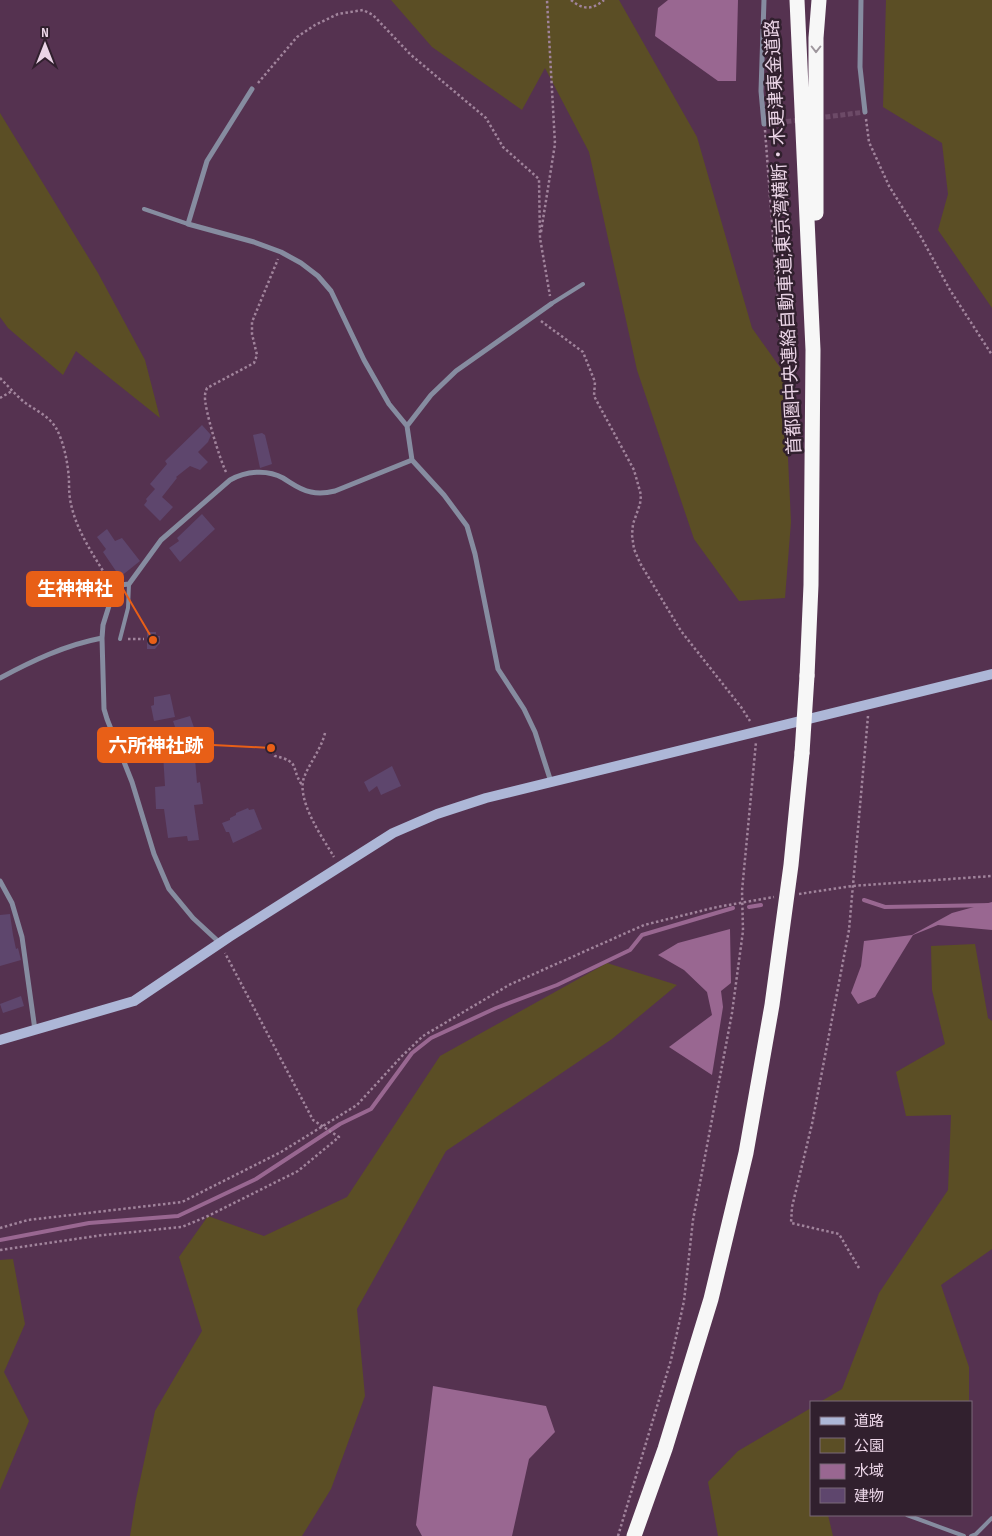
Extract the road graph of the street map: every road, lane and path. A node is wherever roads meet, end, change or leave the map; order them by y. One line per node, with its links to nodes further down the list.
1 (547, 0): 14 (path)
2 (571, 0): 3 (path)
3 (604, 0)
4 (764, 0): 11 (street)
5 (790, 0): 27 (highway, 首都圏中央連絡自動車道;東京湾横断・木更津東金道路)
6 (797, 0): 20 (highway, 首都圏中央連絡自動車道;東京湾横断・木更津東金道路)
7 (819, 0): 20 (highway, one-way to 20)
8 (861, 0): 10 (street)
9 (252, 90): 13 (street); 14 (path)
10 (865, 112): 21 (path)
11 (764, 124): 19 (path)
12 (144, 209): 13 (lane)
13 (188, 224): 15 (street)
14 (540, 238): 17 (path)
15 (280, 252): 25 (street); 28 (path)
16 (583, 284): 17 (lane)
17 (551, 304): 18 (street)
18 (535, 317): 25 (street); 38 (path)
19 (781, 343)
20 (813, 350): 27 (highway, 首都圏中央連絡自動車道;東京湾横断・木更津東金道路)
21 (992, 355)
22 (0, 378): 23 (path)
23 (12, 391): 24 (path); 30 (path)
24 (0, 398)
25 (407, 426): 26 (street)
26 (412, 460): 28 (street); 42 (street)
27 (813, 473): 61 (highway, 首都圏中央連絡自動車道;東京湾横断・木更津東金道路, bridge)
28 (230, 480): 29 (street)
29 (130, 584): 30 (street); 32 (lane)
30 (114, 590): 31 (street)
31 (102, 638): 35 (street); 40 (street)
32 (120, 639): 33 (path)
33 (144, 639)
34 (992, 674): 36 (street)
35 (0, 678)
36 (869, 705): 38 (street); 47 (path)
37 (159, 729): 40 (lane)
38 (756, 732): 42 (street); 50 (path)
39 (326, 734): 43 (path)
40 (117, 742): 51 (street)
41 (272, 751): 43 (path)
42 (551, 782): 44 (street)
43 (303, 786): 44 (path)
44 (340, 868): 51 (street)
45 (992, 876): 47 (path)
46 (0, 881): 52 (street)
47 (852, 886): 48 (path); 57 (path)
48 (797, 894)
49 (779, 896): 50 (path)
50 (742, 902): 54 (path); 60 (path)
51 (220, 943): 52 (street); 54 (path)
52 (35, 1031): 53 (street)
53 (0, 1040)
54 (322, 1126): 55 (path); 56 (path)
55 (0, 1228)
56 (0, 1250)
57 (858, 1268)
58 (910, 1516): 62 (lane)
59 (992, 1518): 63 (lane)
60 (618, 1536)
61 (634, 1536)
62 (964, 1536)
63 (971, 1536)

